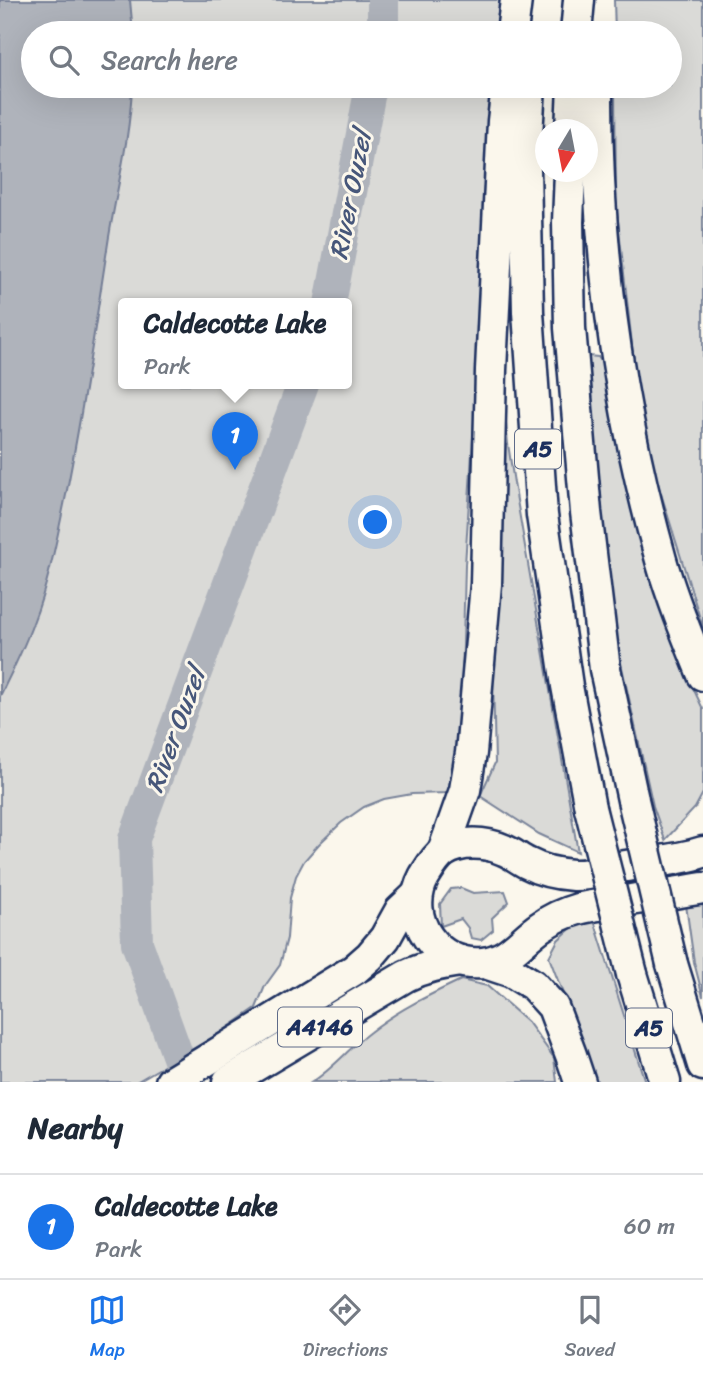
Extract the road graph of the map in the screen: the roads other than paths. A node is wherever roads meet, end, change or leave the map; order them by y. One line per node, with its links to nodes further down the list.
1 (516, 0): 5 (highway)
2 (536, 0): 6 (highway)
3 (579, 0): 7 (highway)
4 (597, 0): 8 (highway)
5 (513, 21)
6 (534, 21)
7 (577, 21)
8 (597, 21)
9 (505, 98): 16 (highway)
10 (529, 98): 25 (highway, A5, bridge)
11 (572, 98): 13 (highway)
12 (597, 98): 15 (highway)
13 (572, 119)
14 (569, 182): 21 (highway, A5, bridge)
15 (703, 676)
16 (443, 852): 17 (highway); 19 (highway)
17 (703, 852)
18 (703, 888): 20 (highway)
19 (418, 895): 20 (highway); 22 (highway, A4146)
20 (473, 962): 22 (highway, A4146); 24 (highway)
21 (703, 1065)
22 (233, 1068): 23 (highway, A4146)
23 (171, 1082)
24 (580, 1082)
25 (666, 1082)

